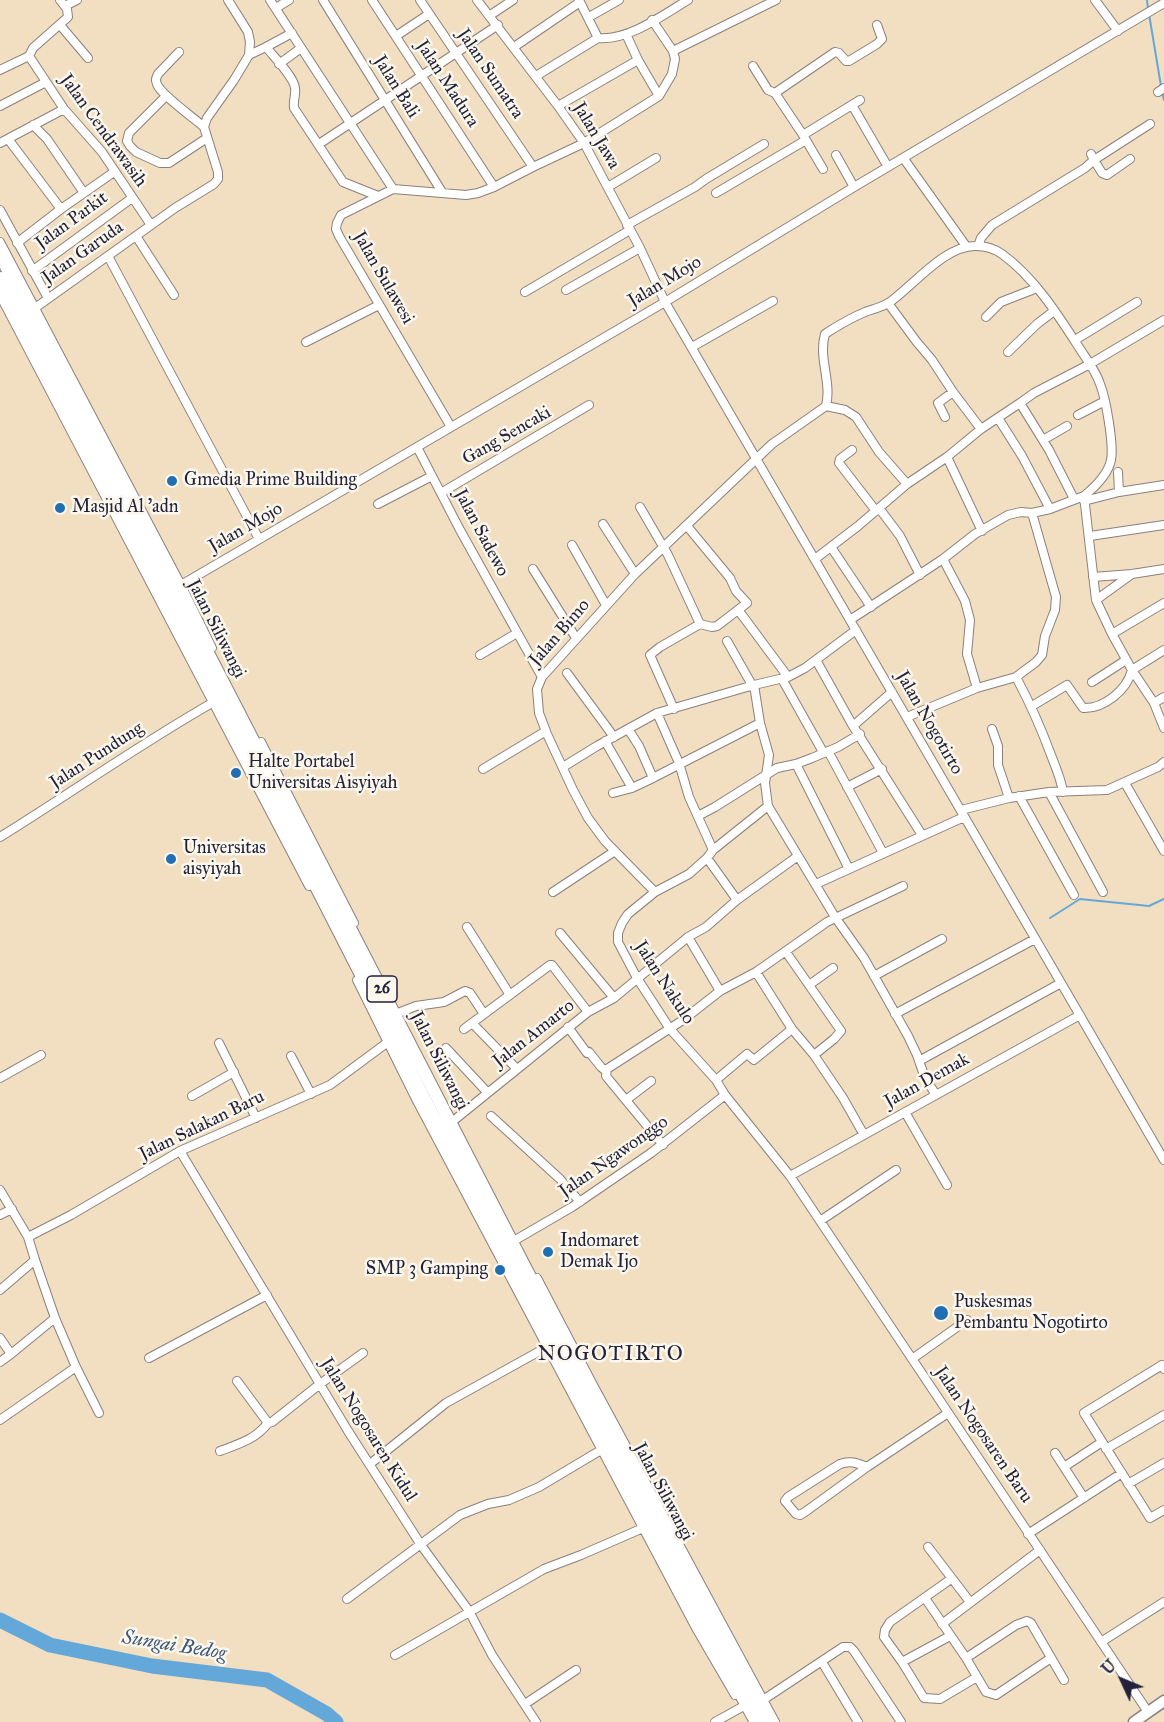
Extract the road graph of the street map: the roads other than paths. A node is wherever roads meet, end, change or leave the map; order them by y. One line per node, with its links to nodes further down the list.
1 (77, 0): 15 (street)
2 (228, 0): 36 (street)
3 (270, 0): 17 (street)
4 (289, 0): 17 (street)
5 (323, 0): 49 (street, Jalan Bali)
6 (372, 0): 28 (street, Jalan Madura)
7 (420, 0): 18 (street, Jalan Sumatra)
8 (477, 0): 19 (street, Jalan Jawa)
9 (513, 0): 19 (street)
10 (620, 0): 20 (street)
11 (688, 0): 21 (street)
12 (776, 0): 33 (street)
13 (1095, 0): 25 (street)
14 (579, 1): 20 (street); 31 (street)
15 (62, 3): 22 (street)
16 (1162, 4): 25 (street, Jalan Mojo)
17 (276, 8): 26 (street)
18 (429, 14): 28 (street); 35 (street, Jalan Sumatra)
19 (489, 16): 23 (street, Jalan Jawa)
20 (589, 17): 29 (street)
21 (652, 20): 27 (street); 33 (street)
22 (60, 25): 37 (street); 38 (street)
23 (498, 25): 31 (street, Jalan Jawa); 35 (street)
24 (877, 25): 46 (street)
25 (1118, 31): 66 (street, Jalan Mojo)
26 (292, 33): 30 (street); 32 (street)
27 (626, 34): 29 (street); 39 (street)
28 (396, 36): 43 (street, Jalan Madura)
29 (598, 38): 44 (street)
30 (266, 47): 36 (street); 40 (street)
31 (514, 47): 44 (street, Jalan Jawa)
32 (302, 48): 40 (street); 53 (street)
33 (673, 51): 48 (street)
34 (179, 52): 47 (street)
35 (455, 53): 43 (street); 68 (street, Jalan Sumatra)
36 (249, 55): 56 (street)
37 (29, 56): 42 (street); 45 (street, Jalan Cendrawasih)
38 (88, 58)
39 (638, 60): 48 (street); 51 (street)
40 (279, 64): 61 (street)
41 (753, 66): 46 (street)
42 (0, 70)
43 (422, 75): 49 (street); 72 (street, Jalan Madura)
44 (536, 76): 51 (street, Jalan Jawa)
45 (46, 82): 50 (street); 52 (street, Jalan Cendrawasih)
46 (775, 93): 57 (street)
47 (166, 96): 56 (street); 58 (street)
48 (659, 96): 60 (street, Jalan Sulawesi)
49 (385, 100): 53 (street); 76 (street, Jalan Bali)
50 (0, 106)
51 (558, 106): 60 (street, Jalan Jawa)
52 (64, 109): 55 (street); 71 (street, Jalan Cendrawasih)
53 (350, 123): 61 (street); 75 (street)
54 (1150, 124): 64 (street)
55 (33, 126): 59 (street); 77 (street)
56 (204, 127): 58 (street)
57 (804, 137): 69 (street); 70 (street); 78 (street)
58 (207, 138): 83 (street, Jalan Garuda)
59 (4, 141): 81 (street)
60 (584, 143): 68 (street, Jalan Sulawesi); 73 (street, Jalan Jawa)
61 (320, 144): 79 (street)
62 (764, 144): 84 (street)
63 (836, 155): 74 (street)
64 (1093, 157): 67 (street); 89 (street)
65 (656, 158): 73 (street)
66 (904, 159): 69 (street, Jalan Mojo); 88 (street)
67 (1130, 159)
68 (532, 167): 72 (street, Jalan Sulawesi)
69 (888, 167): 74 (street, Jalan Mojo)
70 (823, 169)
71 (114, 172): 77 (street); 80 (street, Jalan Cendrawasih)
72 (494, 187): 76 (street, Jalan Sulawesi)
73 (608, 187): 84 (street, Jalan Jawa)
74 (854, 187): 103 (street, Jalan Mojo)
75 (393, 189): 76 (street, Jalan Sulawesi); 79 (street, Jalan Sulawesi)
76 (442, 192)
77 (84, 193): 81 (street)
78 (716, 193)
79 (378, 196): 106 (street, Jalan Sulawesi)
80 (132, 198): 83 (street, Jalan Cendrawasih); 93 (street, Jalan Parkit)
81 (61, 209): 87 (street)
82 (0, 210): 87 (street)
83 (151, 225): 85 (street, Jalan Garuda)
84 (629, 227): 90 (street, Jalan Jawa); 97 (street)
85 (136, 236): 92 (street, Jalan Garuda); 100 (street)
86 (0, 242): 98 (street)
87 (17, 243): 93 (street)
88 (966, 246): 89 (street); 105 (street)
89 (978, 246): 95 (street)
90 (640, 248): 96 (street); 103 (street, Jalan Jawa)
91 (0, 255): 98 (highway, Jalan Siliwangi / 26)
92 (108, 256): 101 (street, Jalan Garuda); 151 (street)
93 (32, 271): 101 (street)
94 (0, 279): 110 (highway, Jalan Siliwangi / 26)
95 (1037, 288): 108 (street); 109 (street)
96 (566, 290)
97 (525, 291)
98 (24, 294): 107 (street); 178 (highway, Jalan Siliwangi / 26)
99 (0, 295): 110 (street)
100 (174, 295)
101 (48, 298): 107 (street, Jalan Garuda)
102 (772, 301): 114 (street)
103 (666, 302): 114 (street, Jalan Nogotirto); 126 (street, Jalan Mojo)
104 (1137, 302): 112 (street)
105 (888, 303): 117 (street); 121 (street)
106 (380, 305): 113 (street); 126 (street, Jalan Sulawesi)
107 (35, 308): 163 (street)
108 (1054, 311): 112 (street); 115 (street)
109 (986, 316)
110 (15, 317): 171 (highway, Jalan Siliwangi / 26)
111 (1164, 320): 116 (street)
112 (1075, 340): 116 (street)
113 (306, 342)
114 (692, 347): 132 (street, Jalan Nogotirto)
115 (1008, 352)
116 (1090, 364): 118 (street); 119 (street)
117 (953, 392): 123 (street); 127 (street)
118 (1105, 401): 122 (street); 139 (street)
119 (1020, 403): 124 (street); 128 (street)
120 (589, 405): 138 (street, Gang Sencaki)
121 (826, 406): 132 (street, Jalan Bimo); 135 (street)
122 (1078, 415)
123 (945, 417)
124 (998, 418): 127 (street); 143 (street)
125 (1067, 426): 128 (street)
126 (452, 427): 129 (street, Jalan Mojo)
127 (981, 429): 131 (street)
128 (1043, 440): 140 (street)
129 (417, 447): 134 (street, Jalan Sadewo); 151 (street, Jalan Mojo)
130 (852, 450): 144 (street)
131 (947, 457): 135 (street); 149 (street)
132 (757, 458): 148 (street, Jalan Bimo); 155 (street, Jalan Nogotirto)
133 (1118, 472): 137 (street)
134 (432, 476): 138 (street, Jalan Sadewo); 141 (street)
135 (907, 484): 144 (street)
136 (1164, 485): 137 (street)
137 (1119, 492): 139 (street)
138 (441, 494): 173 (street, Jalan Sadewo)
139 (1084, 498): 140 (street); 150 (street)
140 (1074, 500): 143 (street)
141 (378, 504)
142 (640, 507): 154 (street)
143 (1050, 509): 145 (street)
144 (878, 510): 153 (street); 161 (street)
145 (1032, 513): 149 (street); 185 (street)
146 (603, 524): 159 (street)
147 (1164, 525): 150 (street)
148 (687, 526): 154 (street, Jalan Bimo); 168 (street)
149 (982, 531): 156 (street)
150 (1090, 536): 162 (street)
151 (259, 539): 163 (street, Jalan Mojo)
152 (572, 545): 166 (street)
153 (831, 547): 155 (street); 167 (street)
154 (664, 548): 159 (street, Jalan Bimo); 170 (street)
155 (815, 559): 169 (street, Jalan Nogotirto)
156 (943, 559): 161 (street); 189 (street)
157 (532, 569): 175 (street)
158 (1164, 569): 160 (street)
159 (635, 574): 166 (street, Jalan Bimo)
160 (1132, 574): 162 (street); 164 (street)
161 (920, 575): 167 (street)
162 (1093, 577): 164 (street)
163 (181, 585): 178 (street)
164 (1096, 600): 174 (street)
165 (1164, 603): 174 (street)
166 (606, 605): 175 (street, Jalan Bimo)
167 (871, 607): 169 (street)
168 (739, 611): 170 (street); 186 (street)
169 (850, 620): 172 (street, Jalan Nogotirto)
170 (700, 624): 195 (street)
171 (180, 630): 192 (street); 283 (highway, Jalan Siliwangi / 26)
172 (856, 630): 180 (street); 190 (street, Jalan Nogotirto)
173 (518, 633): 179 (street); 184 (street, Jalan Sadewo)
174 (1112, 634): 181 (street)
175 (576, 638): 184 (street, Jalan Bimo)
176 (727, 641): 188 (street)
177 (1164, 650): 182 (street)
178 (210, 651): 258 (street); 306 (highway, Jalan Siliwangi / 26)
179 (480, 655)
180 (816, 660): 186 (street); 199 (street)
181 (1126, 660): 182 (street); 187 (street)
182 (1132, 670): 193 (street); 194 (street)
183 (567, 673): 205 (street)
184 (542, 677): 203 (street, Jalan Bimo)
185 (1016, 677): 189 (street); 194 (street)
186 (785, 678): 188 (street); 206 (street)
187 (1092, 682)
188 (753, 685): 195 (street); 198 (street)
189 (977, 688): 197 (street)
190 (892, 692): 197 (street, Jalan Nogotirto); 199 (street)
191 (1164, 697): 193 (street)
192 (212, 703): 226 (street, Jalan Pundung); 265 (street)
193 (1154, 703): 200 (street)
194 (1032, 706): 219 (street)
195 (675, 709): 196 (street)
196 (657, 713): 201 (street); 208 (street)
197 (907, 717): 223 (street, Jalan Nogotirto)
198 (760, 723): 208 (street); 213 (street)
199 (854, 726): 204 (street)
200 (1164, 728)
201 (628, 729): 205 (street); 214 (street)
202 (992, 729): 221 (street)
203 (546, 731): 210 (street, Jalan Bimo); 212 (street)
204 (860, 734): 206 (street); 211 (street)
205 (609, 739): 210 (street); 217 (street)
206 (826, 752): 209 (street); 216 (street)
207 (1164, 762): 215 (street)
208 (679, 763): 214 (street); 224 (street)
209 (796, 764): 213 (street); 233 (street)
210 (563, 767): 228 (street, Jalan Bimo)
211 (882, 769): 216 (street); 225 (street)
212 (483, 770)
213 (768, 773): 222 (street); 224 (street)
214 (653, 778): 217 (street)
215 (1125, 783): 219 (street); 229 (street)
216 (848, 787): 230 (street)
217 (632, 788): 220 (street)
218 (1049, 792): 219 (street); 221 (street); 238 (street)
219 (1063, 792)
220 (613, 793)
221 (1014, 797): 223 (street); 239 (street)
222 (768, 806): 227 (street, Jalan Nakulo); 231 (street)
223 (963, 813): 225 (street); 246 (street, Jalan Nogotirto)
224 (698, 816): 227 (street)
225 (922, 835): 230 (street)
226 (0, 837)
227 (713, 850): 232 (street, Jalan Nakulo)
228 (615, 851): 236 (street); 237 (street, Jalan Bimo)
229 (1164, 851)
230 (883, 853): 233 (street)
231 (798, 856): 234 (street); 240 (street, Jalan Amarto)
232 (707, 858): 237 (street, Jalan Nakulo); 240 (street)
233 (849, 869): 234 (street)
234 (816, 884): 241 (street)
235 (903, 886): 241 (street)
236 (553, 892)
237 (655, 892): 251 (street, Jalan Nakulo)
238 (1103, 892)
239 (1074, 895)
240 (737, 900): 244 (street, Jalan Amarto)
241 (835, 917): 247 (street); 250 (street)
242 (467, 927): 255 (street)
243 (560, 933): 256 (street)
244 (688, 937): 251 (street, Jalan Amarto); 254 (street)
245 (942, 939): 250 (street)
246 (1035, 939): 252 (street, Jalan Nogotirto); 260 (street)
247 (786, 952): 249 (street); 253 (street)
248 (834, 968): 253 (street)
249 (756, 972): 254 (street); 264 (street)
250 (874, 976): 260 (street)
251 (637, 978): 256 (street, Jalan Amarto); 263 (street, Jalan Nakulo)
252 (1061, 983): 261 (street, Jalan Nogotirto); 271 (street)
253 (810, 985): 269 (street)
254 (720, 991): 263 (street)
255 (510, 995): 257 (street); 259 (street)
256 (614, 998): 257 (street, Jalan Amarto)
257 (588, 1012): 262 (street, Jalan Amarto)
258 (398, 1013): 259 (street); 288 (street)
259 (484, 1014): 272 (street)
260 (895, 1014): 271 (street)
261 (1080, 1016): 281 (street, Jalan Demak); 292 (street, Jalan Nogotirto)
262 (568, 1028): 272 (street, Jalan Amarto); 273 (street)
263 (670, 1029): 273 (street); 276 (street, Jalan Nakulo)
264 (792, 1029): 269 (street); 276 (street)
265 (388, 1042): 279 (street, Jalan Salakan Baru); 283 (street)
266 (219, 1043): 274 (street)
267 (446, 1048): 278 (street)
268 (41, 1055): 275 (street)
269 (814, 1055): 289 (street)
270 (291, 1056): 279 (street)
271 (919, 1061): 281 (street)
272 (517, 1069): 278 (street, Jalan Amarto)
273 (606, 1071): 284 (street)
274 (234, 1072): 282 (street); 287 (street)
275 (0, 1078)
276 (716, 1080): 280 (street, Jalan Nakulo)
277 (651, 1082): 284 (street)
278 (487, 1092): 288 (street, Jalan Amarto)
279 (310, 1094): 287 (street, Jalan Salakan Baru)
280 (725, 1095): 290 (street, Jalan Ngawonggo); 294 (street, Jalan Nakulo)
281 (936, 1095): 285 (street, Jalan Demak)
282 (192, 1096)
283 (420, 1100): 306 (highway, Jalan Siliwangi / 26)
284 (626, 1100): 290 (street)
285 (905, 1113): 289 (street, Jalan Demak); 295 (street)
286 (491, 1116): 297 (street)
287 (256, 1118): 291 (street, Jalan Salakan Baru)
288 (453, 1121): 302 (street)
289 (864, 1135): 294 (street, Jalan Demak)
290 (663, 1145): 297 (street, Jalan Ngawonggo)
291 (180, 1151): 301 (street, Jalan Salakan Baru); 305 (street, Jalan Nogosaren Kidul)
292 (1164, 1160)
293 (896, 1170): 300 (street)
294 (790, 1176): 300 (street, Jalan Nogosaren Baru)
295 (947, 1185)
296 (0, 1190): 298 (street)
297 (580, 1202): 302 (street, Jalan Ngawonggo)
298 (12, 1209): 299 (street); 301 (street)
299 (0, 1215)
300 (820, 1221): 314 (street, Jalan Nogosaren Baru)
301 (28, 1237): 303 (street)
302 (517, 1239): 306 (street)
303 (34, 1260): 304 (street); 307 (street)
304 (0, 1290)
305 (267, 1295): 313 (street); 319 (street, Jalan Nogosaren Kidul)
306 (534, 1296): 310 (street); 320 (highway, Jalan Siliwangi / 26); 360 (street)
307 (55, 1318): 312 (street); 316 (street)
308 (967, 1320): 314 (street)
309 (0, 1338): 312 (street)
310 (547, 1347): 327 (street); 331 (street)
311 (363, 1353): 319 (street)
312 (11, 1354): 315 (street)
313 (149, 1358)
314 (912, 1359): 322 (street, Jalan Nogosaren Baru)
315 (0, 1362)
316 (76, 1367): 321 (street); 324 (street)
317 (1164, 1369): 326 (street)
318 (237, 1381): 325 (street)
319 (320, 1384): 325 (street); 331 (street, Jalan Nogosaren Kidul)
320 (586, 1397): 368 (highway, Jalan Siliwangi / 26); 369 (highway, Jalan Siliwangi / 26)
321 (99, 1413)
322 (948, 1413): 332 (street); 339 (street, Jalan Nogosaren Baru)
323 (1164, 1415): 326 (street)
324 (0, 1420)
325 (268, 1423): 328 (street)
326 (1104, 1446): 333 (street); 334 (street)
327 (601, 1450): 338 (street); 340 (street)
328 (220, 1451)
329 (1055, 1453): 333 (street)
330 (1164, 1463): 335 (street)
331 (370, 1464): 340 (street, Jalan Nogosaren Kidul)
332 (867, 1467): 332 (street)
333 (1064, 1467): 336 (street)
334 (1122, 1473): 335 (street); 336 (street)
335 (1128, 1484): 337 (street)
336 (1083, 1498): 339 (street)
337 (1164, 1510)
338 (643, 1528): 348 (street); 363 (street)
339 (1028, 1534): 342 (street, Jalan Nogosaren Baru)
340 (421, 1545): 345 (street); 348 (street, Jalan Nogosaren Kidul)
341 (928, 1547): 343 (street)
342 (1040, 1550): 346 (street); 351 (street, Jalan Nogosaren Baru)
343 (951, 1579): 344 (street); 346 (street)
344 (925, 1598): 349 (street); 356 (street)
345 (347, 1599)
346 (970, 1602): 349 (street)
347 (1164, 1602): 351 (street)
348 (469, 1611): 352 (street); 362 (street, Jalan Nogosaren Kidul)
349 (942, 1624): 350 (street)
350 (950, 1636): 353 (street); 356 (street)
351 (1101, 1642): 364 (street, Jalan Nogosaren Baru)
352 (395, 1655)
353 (966, 1658): 354 (street); 358 (street)
354 (1051, 1658): 358 (street); 359 (street)
355 (822, 1662): 360 (street); 371 (street); 372 (street)
356 (902, 1662): 358 (street)
357 (576, 1670): 362 (street)
358 (977, 1677)
359 (1064, 1680)
360 (763, 1700): 370 (street)
361 (1164, 1701): 364 (main road)
362 (525, 1704): 365 (street, Jalan Nogosaren Kidul)
363 (742, 1707): 366 (street); 367 (street)
364 (1148, 1712): 373 (main road)
365 (536, 1722)
366 (715, 1722)
367 (749, 1722)
368 (756, 1722)
369 (767, 1722)
370 (775, 1722)
371 (858, 1722)
372 (901, 1722)
373 (1134, 1722)

